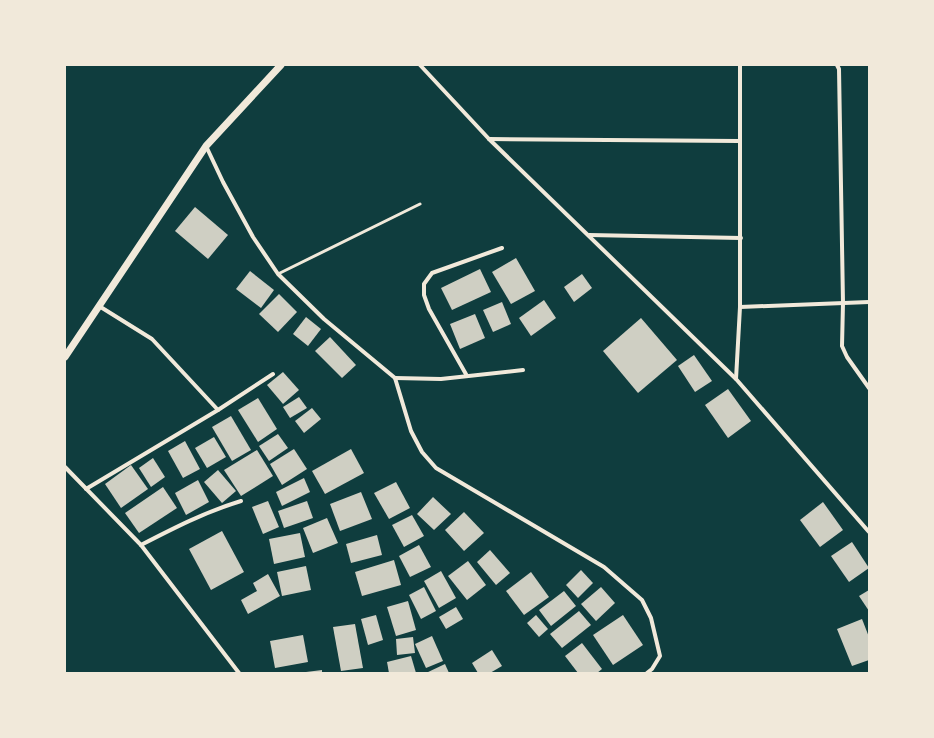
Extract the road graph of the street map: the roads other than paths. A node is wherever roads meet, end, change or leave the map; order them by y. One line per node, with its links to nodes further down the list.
1 (281, 65): 7 (street)
2 (420, 65): 5 (street)
3 (740, 65): 6 (street)
4 (837, 65): 14 (street)
5 (489, 139): 6 (street); 9 (street)
6 (739, 142): 10 (street)
7 (206, 146): 12 (street); 15 (street)
8 (420, 204): 12 (lane)
9 (589, 234): 10 (street); 22 (street)
10 (741, 238): 16 (street)
11 (502, 248): 20 (street)
12 (278, 274): 21 (street)
13 (869, 302): 14 (street)
14 (843, 303): 16 (street); 23 (street)
15 (99, 306): 17 (street); 24 (street)
16 (740, 307): 22 (street)
17 (65, 357)
18 (523, 370): 20 (street)
19 (273, 374): 24 (street)
20 (468, 376): 21 (street)
21 (395, 378): 31 (street)
22 (736, 379): 28 (street)
23 (869, 388)
24 (218, 410): 26 (street)
25 (65, 467): 26 (street)
26 (86, 489): 29 (street)
27 (241, 501): 29 (street)
28 (869, 532)
29 (141, 546): 30 (street)
30 (239, 673)
31 (647, 673)

